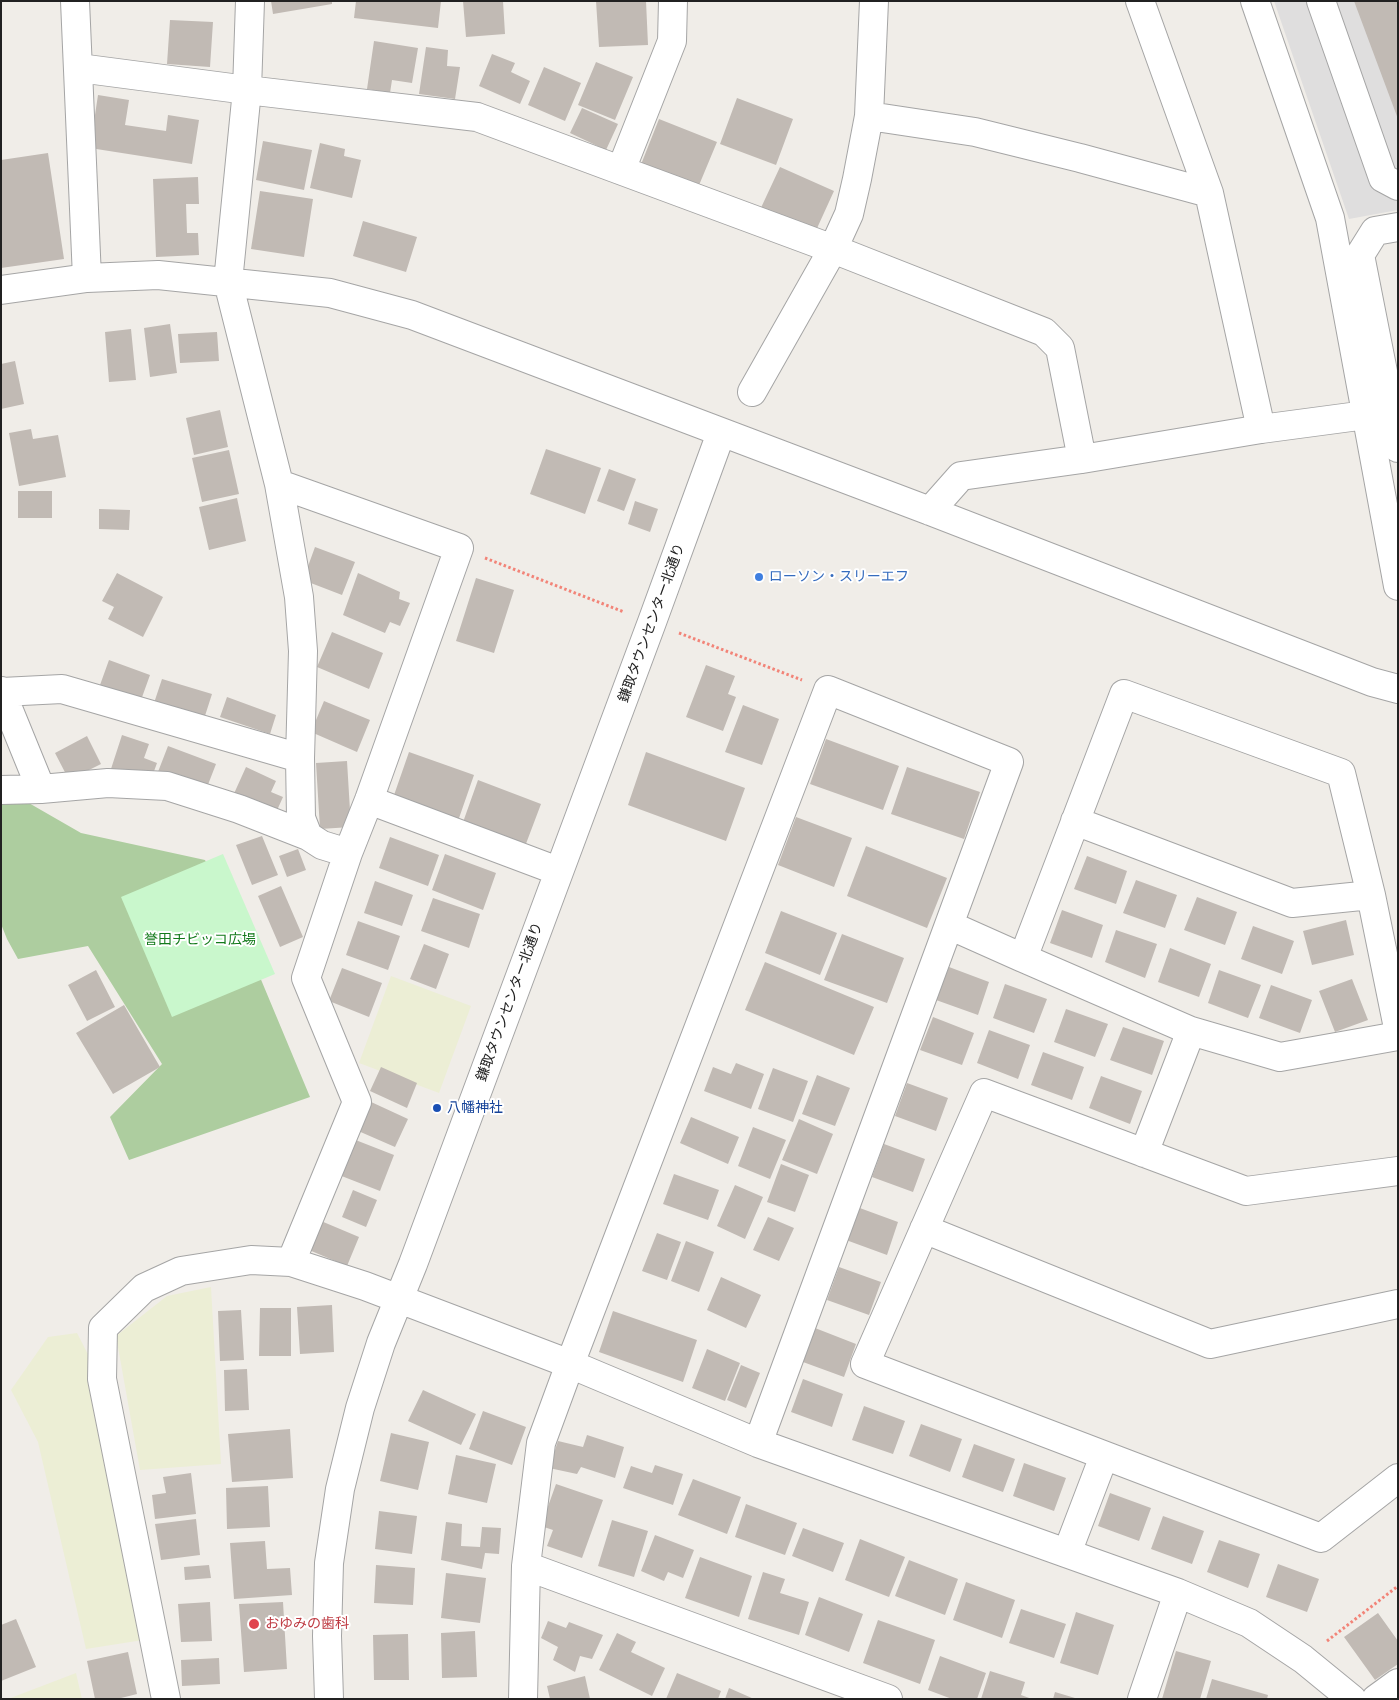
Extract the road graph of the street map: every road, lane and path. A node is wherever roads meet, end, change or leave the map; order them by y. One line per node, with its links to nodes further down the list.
1 (74, 1): 8 (street)
2 (250, 1): 9 (street)
3 (672, 1): 11 (street)
4 (874, 1): 10 (street)
5 (1140, 1): 13 (street)
6 (1255, 1): 20 (street)
7 (1321, 1): 12 (street)
8 (79, 68): 9 (street); 16 (street)
9 (247, 90): 11 (street); 17 (street)
10 (869, 116): 13 (street); 15 (street)
11 (621, 170): 15 (street)
12 (1398, 186)
13 (1209, 193): 21 (street)
14 (1398, 228): 20 (street)
15 (833, 249): 19 (street); 24 (street)
16 (87, 278): 17 (street); 18 (street)
17 (228, 282): 22 (street); 25 (street)
18 (1, 290)
19 (752, 392)
20 (1385, 409): 21 (street); 23 (street); 27 (street)
21 (1261, 429): 24 (street)
22 (721, 433): 26 (street); 37 (street, 鎌取タウンセンター北通り)
23 (1398, 448)
24 (1082, 459): 26 (street)
25 (279, 484): 30 (street); 33 (street)
26 (930, 511): 28 (street)
27 (1398, 586)
28 (1398, 690)
29 (2, 692): 30 (street); 31 (street)
30 (300, 758): 35 (street)
31 (41, 789): 32 (street); 35 (street)
32 (1, 790)
33 (370, 800): 36 (street); 37 (street)
34 (1076, 821): 38 (street); 38 (street); 40 (street)
35 (308, 836): 36 (street)
36 (348, 853): 47 (street)
37 (558, 871): 48 (street, 鎌取タウンセンター北通り)
38 (1371, 896): 41 (street)
39 (949, 926): 40 (street); 50 (street); 51 (street)
40 (1023, 958): 42 (street)
41 (1398, 1028)
42 (1191, 1031): 43 (street); 44 (street)
43 (1398, 1036)
44 (1144, 1153): 45 (street); 46 (street)
45 (1398, 1171)
46 (924, 1229): 49 (street); 52 (street)
47 (291, 1262): 48 (street); 61 (street)
48 (399, 1299): 50 (street); 60 (street, 鎌取タウンセンター北通り)
49 (1398, 1304)
50 (570, 1364): 51 (street); 55 (street)
51 (758, 1443): 54 (street)
52 (1104, 1456): 53 (street); 54 (street)
53 (1398, 1478)
54 (1067, 1553): 57 (street)
55 (526, 1566): 63 (street); 64 (street)
56 (1398, 1586): 58 (path)
57 (1178, 1593): 58 (street); 65 (street)
58 (1303, 1659): 66 (street)
59 (1398, 1683): 67 (street)
60 (329, 1698): 62 (street)
61 (166, 1699)
62 (308, 1699)
63 (523, 1699)
64 (888, 1699)
65 (1142, 1699)
66 (1352, 1699)
67 (1376, 1699)

